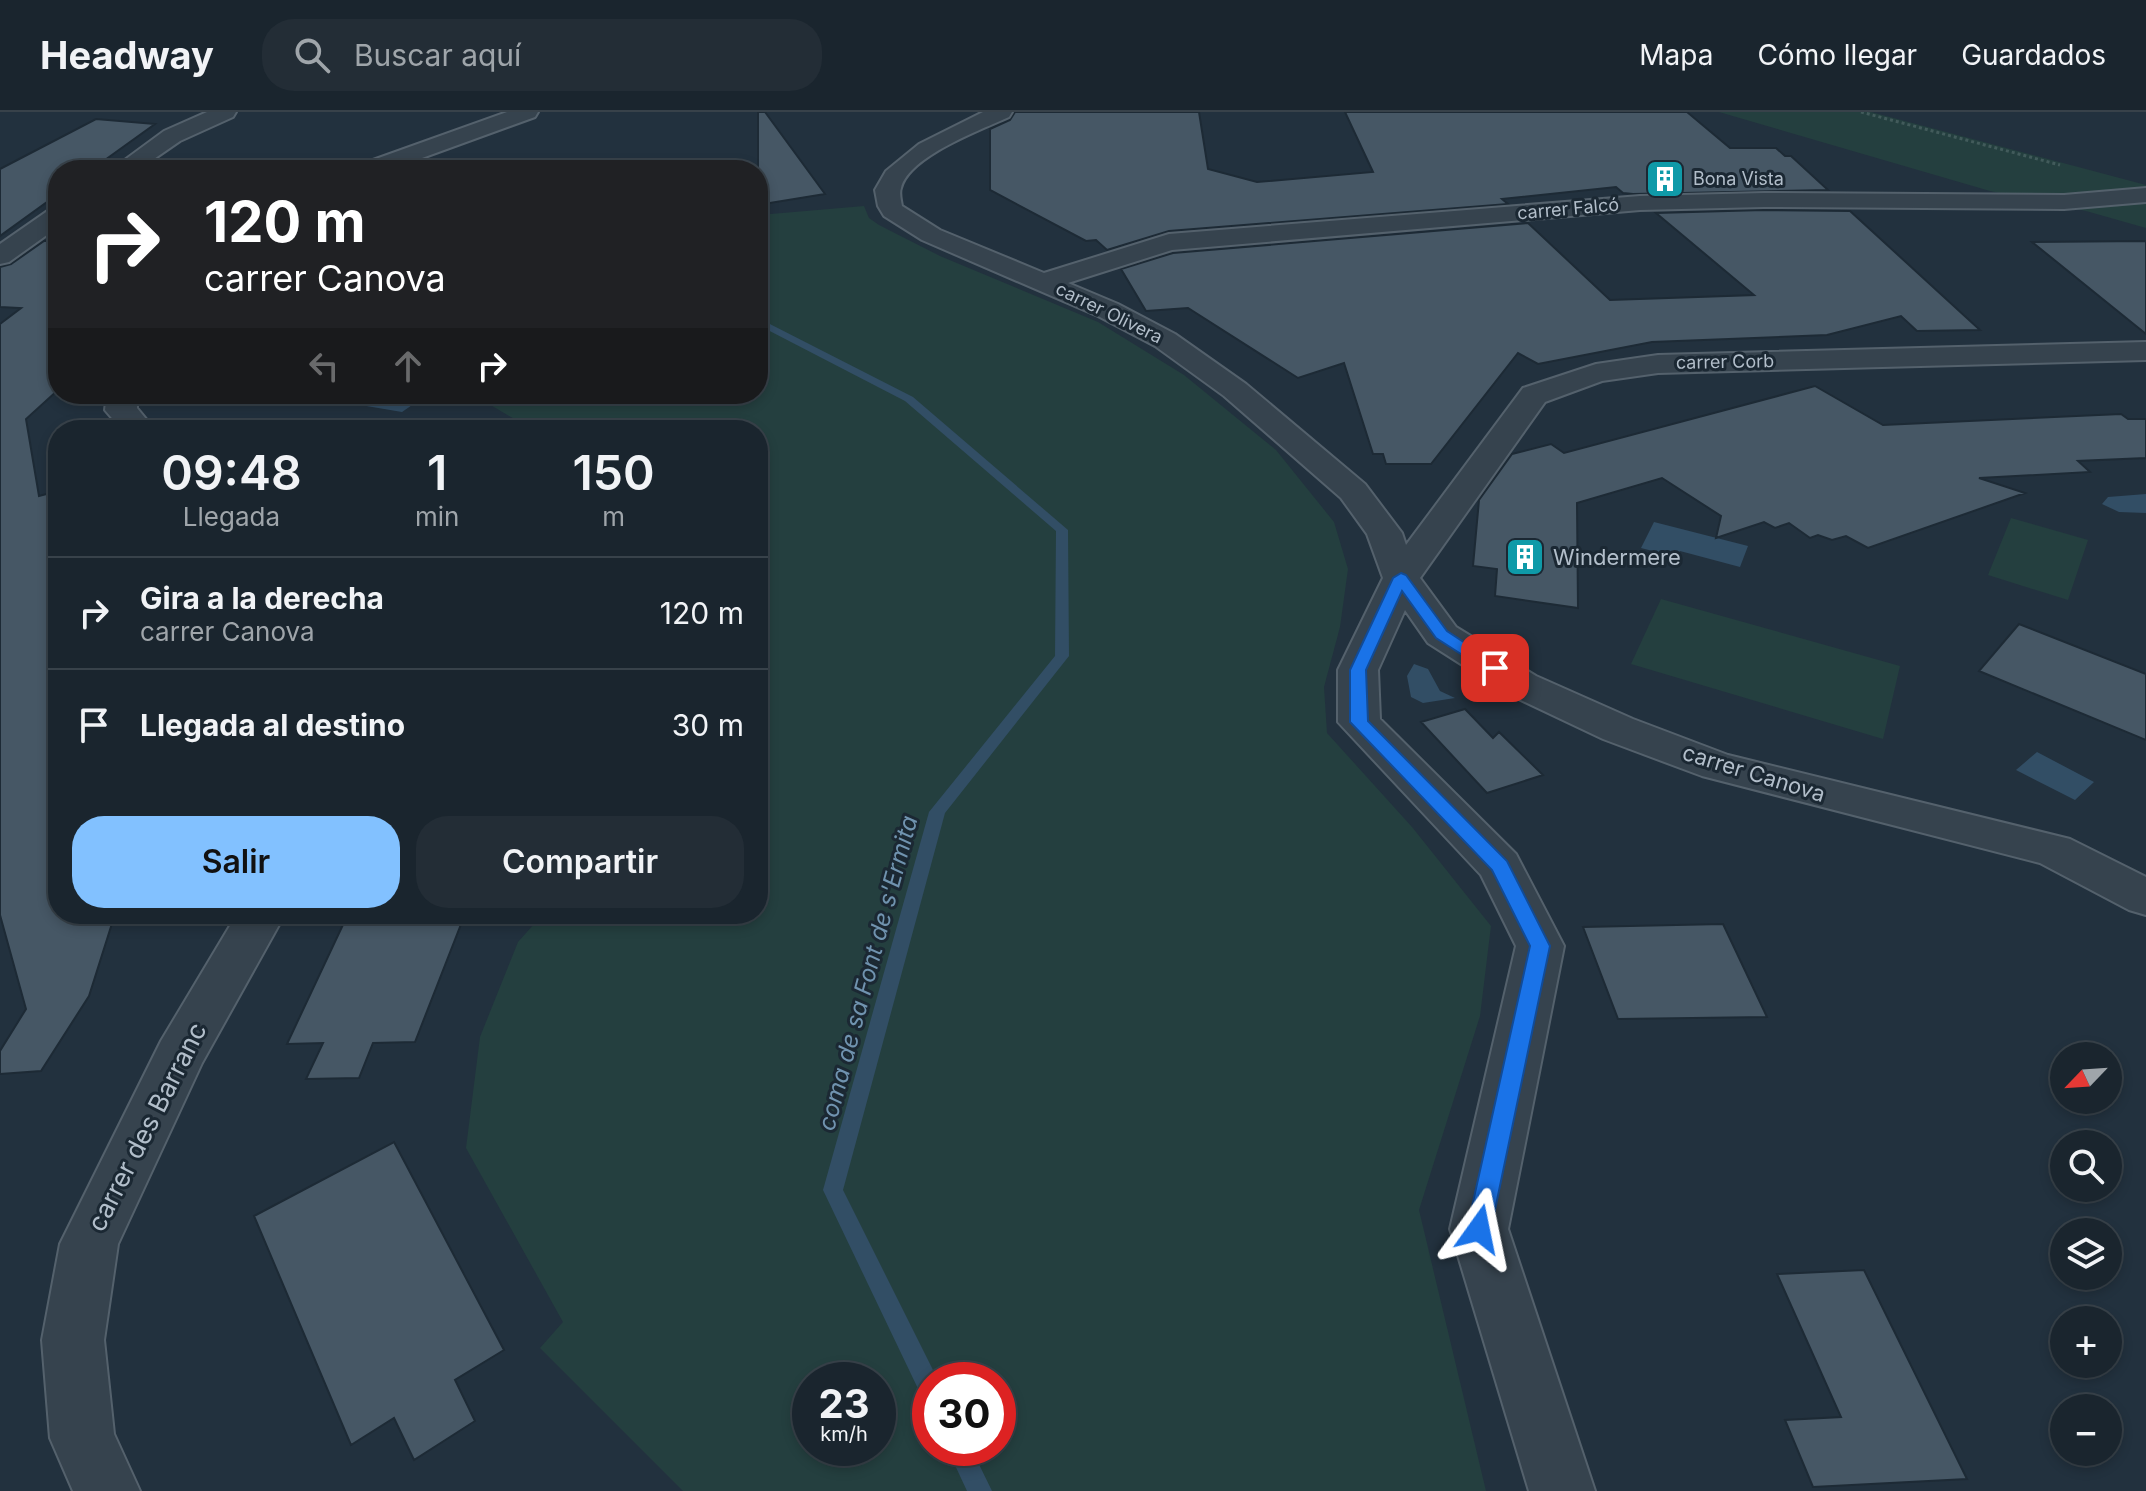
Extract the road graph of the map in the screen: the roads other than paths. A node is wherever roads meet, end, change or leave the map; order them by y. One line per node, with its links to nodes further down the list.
1 (225, 112): 4 (street)
2 (527, 112): 5 (street)
3 (1001, 112): 9 (street, carrer Olivera)
4 (137, 160)
5 (395, 160)
6 (2146, 195): 9 (street, carrer Falcó)
7 (48, 222): 8 (street)
8 (0, 256)
9 (1044, 282): 11 (street, carrer Olivera)
10 (2146, 351): 11 (street, carrer Corb)
11 (1401, 578): 12 (street, carrer Canova); 15 (street)
12 (2146, 898)
13 (255, 924): 14 (street, carrer des Barranc)
14 (107, 1491)
15 (1562, 1491)

